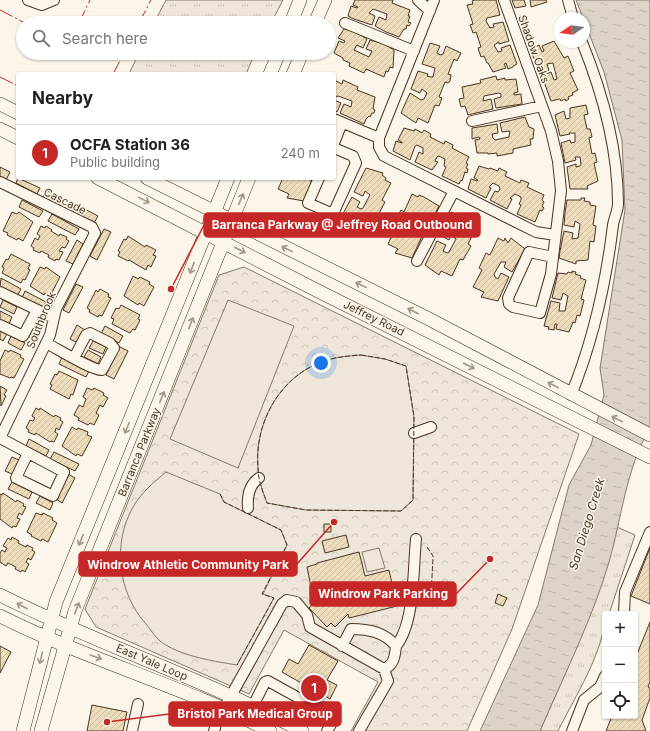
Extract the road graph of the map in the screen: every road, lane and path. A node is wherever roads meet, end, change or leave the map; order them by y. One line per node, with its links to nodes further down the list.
1 (28, 0): 2 (street)
2 (54, 0)
3 (300, 0): 11 (main road)
4 (325, 0): 12 (main road)
5 (418, 0): 9 (street)
6 (434, 0): 9 (street)
7 (504, 0): 21 (street, Shadow Oaks)
8 (568, 0): 10 (street)
9 (430, 11): 15 (street)
10 (571, 12)
11 (294, 16)
12 (318, 16)
13 (345, 23): 15 (street)
14 (584, 48): 51 (street)
15 (414, 51): 28 (street)
16 (276, 60): 18 (main road)
17 (299, 60): 19 (main road)
18 (271, 72)
19 (294, 72)
20 (0, 104): 22 (main road)
21 (542, 106): 24 (street); 41 (street, Shadow Oaks)
22 (16, 112)
23 (338, 121): 26 (street); 28 (street)
24 (472, 121)
25 (0, 129): 27 (main road)
26 (336, 132)
27 (16, 137)
28 (379, 138): 36 (street)
29 (336, 149): 34 (street)
30 (102, 180): 39 (main road, Jeffrey Road, one-way to 39)
31 (151, 180): 37 (main road)
32 (227, 180): 37 (main road, Barranca Parkway)
33 (249, 180): 38 (main road, Barranca Parkway, one-way to 33)
34 (318, 180)
35 (0, 182): 40 (street, Cascade)
36 (454, 190): 41 (street); 44 (street)
37 (214, 212): 38 (main road); 39 (main road, Barranca Parkway)
38 (232, 220): 42 (main road, Barranca Parkway); 51 (main road, one-way to 38)
39 (206, 232): 42 (main road, Jeffrey Road); 65 (main road, Barranca Parkway, one-way to 65)
40 (95, 233): 47 (street, Southbrook)
41 (555, 235): 43 (street, Shadow Oaks)
42 (223, 242): 57 (main road, Jeffrey Road, one-way to 57); 66 (main road, Barranca Parkway, one-way to 42)
43 (553, 257): 43 (street, Shadow Oaks)
44 (417, 261)
45 (0, 292): 46 (street)
46 (37, 310): 47 (street); 48 (street)
47 (54, 318): 49 (street, Southbrook)
48 (0, 325)
49 (46, 343): 50 (street); 55 (street, Southbrook)
50 (74, 358)
51 (571, 395): 54 (main road, one-way to 51)
52 (431, 427): 53 (street)
53 (414, 433)
54 (649, 435)
55 (0, 438): 56 (street)
56 (28, 453): 56 (street)
57 (645, 454)
58 (259, 478): 59 (street)
59 (248, 508)
60 (650, 532): 63 (street)
61 (416, 539): 70 (street)
62 (0, 595): 65 (main road, East Yale Loop, one-way to 62)
63 (624, 611)
64 (0, 616): 67 (main road, East Yale Loop)
65 (51, 620): 66 (main road, East Yale Loop); 67 (main road, Barranca Parkway)
66 (70, 628): 68 (main road, Barranca Parkway); 73 (main road, East Yale Loop)
67 (46, 637): 68 (main road, East Yale Loop); 77 (main road, Barranca Parkway, one-way to 77)
68 (65, 645): 76 (main road, East Yale Loop, one-way to 76); 78 (main road, Barranca Parkway)
69 (342, 646): 70 (street); 71 (street); 73 (street)
70 (396, 646): 71 (street)
71 (384, 669): 84 (street)
72 (602, 683): 85 (street)
73 (231, 696): 75 (main road, East Yale Loop); 76 (street)
74 (138, 704): 79 (street)
75 (253, 706): 82 (main road, East Yale Loop); 83 (street)
76 (223, 710): 80 (street); 81 (main road, East Yale Loop)
77 (23, 731)
78 (42, 731)
79 (132, 731)
80 (214, 731)
81 (270, 731)
82 (302, 731)
83 (327, 731)
84 (359, 731)
85 (572, 731)

